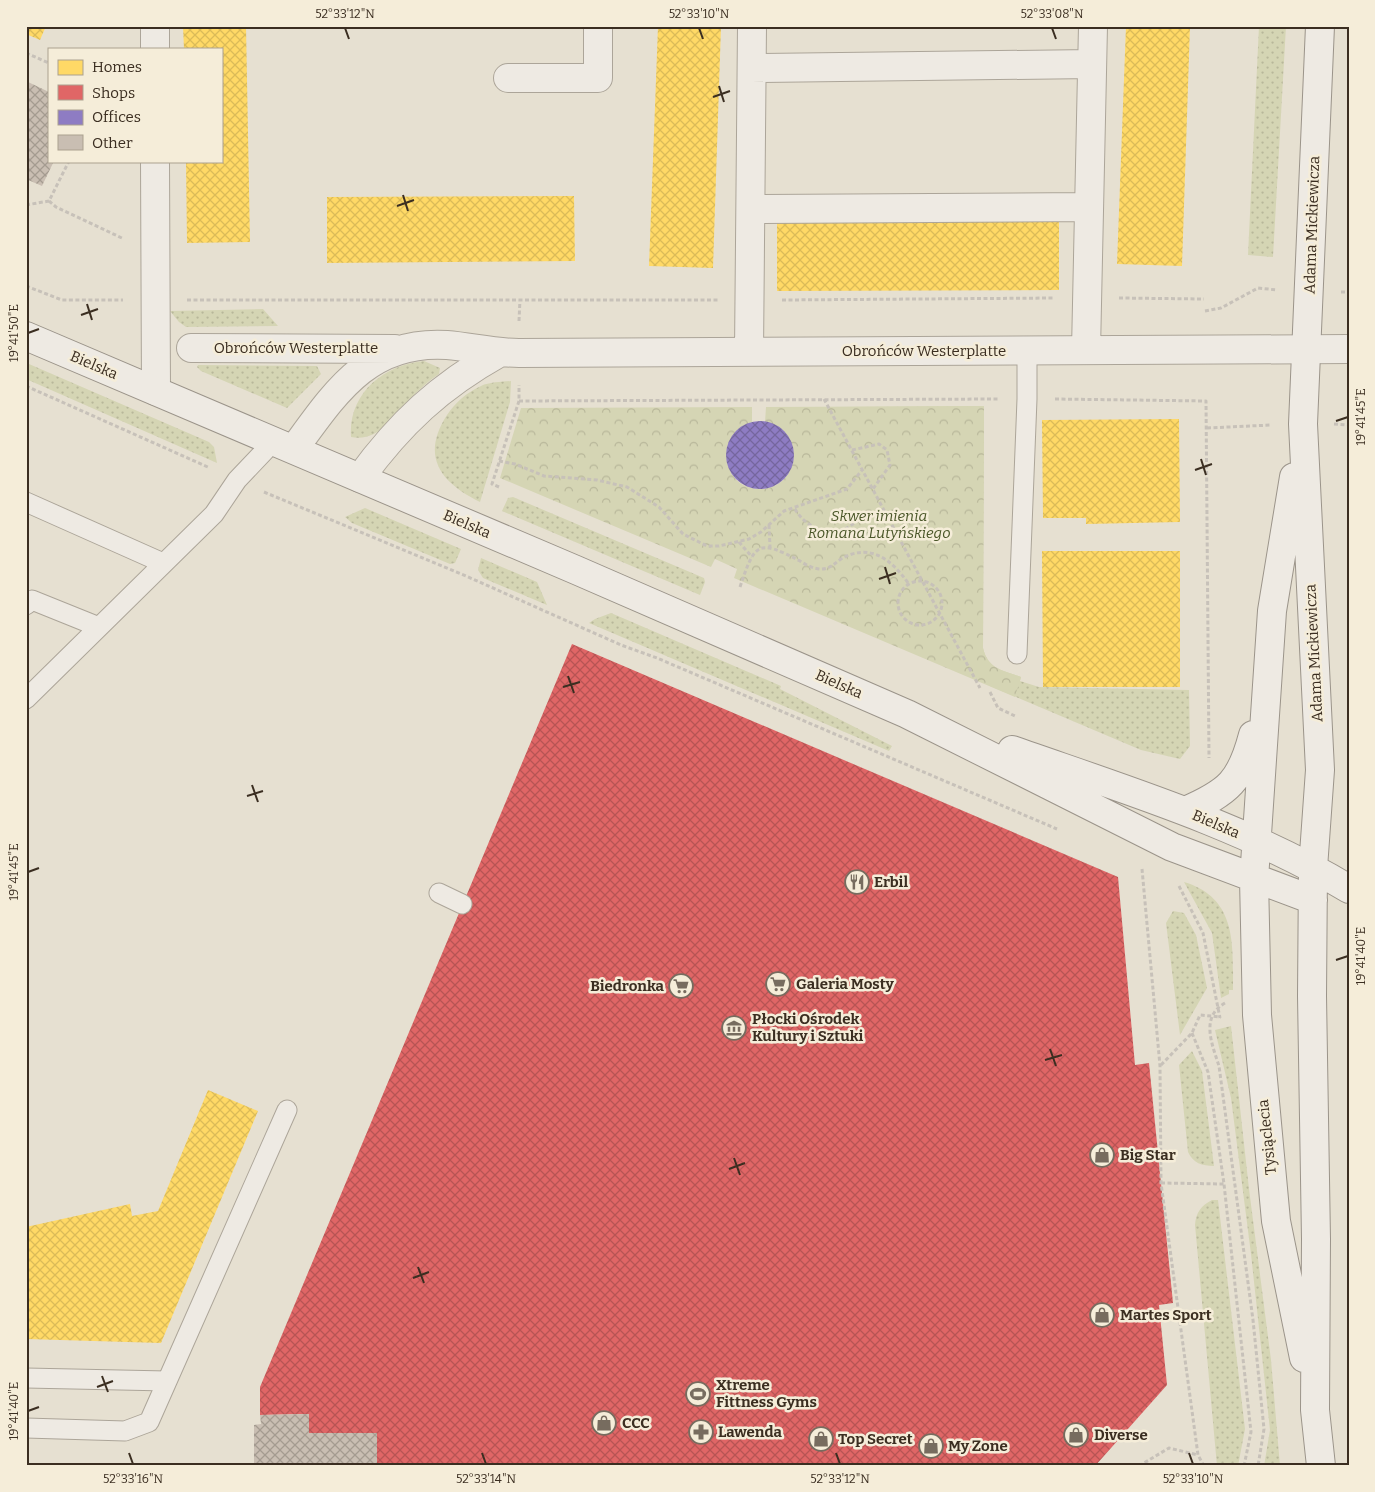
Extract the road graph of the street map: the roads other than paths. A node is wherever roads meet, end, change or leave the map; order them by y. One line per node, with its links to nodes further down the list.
1 (155, 26): 6 (street)
2 (598, 26): 9 (street)
3 (752, 26): 8 (street)
4 (1093, 26): 7 (street)
5 (1320, 26): 15 (street, Adama Mickiewicza)
6 (155, 48)
7 (1092, 64): 8 (street); 11 (street)
8 (752, 68): 12 (street)
9 (508, 78)
10 (156, 162): 22 (street)
11 (1089, 206): 12 (street); 19 (street)
12 (751, 209): 20 (street)
13 (26, 336): 22 (street, Bielska)
14 (191, 348): 16 (street, Obrońców Westerplatte)
15 (1305, 348): 17 (street, Obrońców Westerplatte); 19 (street, Obrońców Westerplatte); 23 (street, Adama Mickiewicza)
16 (402, 349): 21 (street, Obrońców Westerplatte); 24 (street, Obrońców Westerplatte)
17 (1349, 349)
18 (1026, 350): 19 (street, Obrońców Westerplatte); 20 (street, Obrońców Westerplatte); 31 (lane)
19 (1086, 350)
20 (749, 352): 21 (street, Obrońców Westerplatte)
21 (499, 353): 25 (street, Obrońców Westerplatte)
22 (156, 391): 24 (street, Bielska)
23 (1303, 424): 30 (street, Adama Mickiewicza); 36 (street, Adama Mickiewicza)
24 (284, 445): 25 (street, Bielska); 27 (lane)
25 (360, 478): 33 (street, Bielska)
26 (26, 502): 27 (lane)
27 (163, 563): 29 (lane)
28 (26, 605): 29 (lane)
29 (99, 627): 32 (lane)
30 (1268, 650): 34 (street); 35 (street, Adama Mickiewicza)
31 (1017, 654)
32 (26, 699)
33 (907, 714): 34 (street, Bielska); 35 (street, Bielska)
34 (1185, 811): 35 (street, Bielska)
35 (1255, 860): 36 (street, Bielska); 36 (street, Bielska); 43 (street, Tysiąclecia)
36 (1313, 883): 37 (street, Bielska); 43 (street, Tysiąclecia)
37 (1349, 889)
38 (439, 893): 39 (lane)
39 (462, 904)
40 (287, 1110): 42 (lane)
41 (26, 1378): 42 (lane)
42 (167, 1380): 44 (lane)
43 (1315, 1410): 45 (street, Tysiąclecia)
44 (26, 1428)
45 (1321, 1466)

